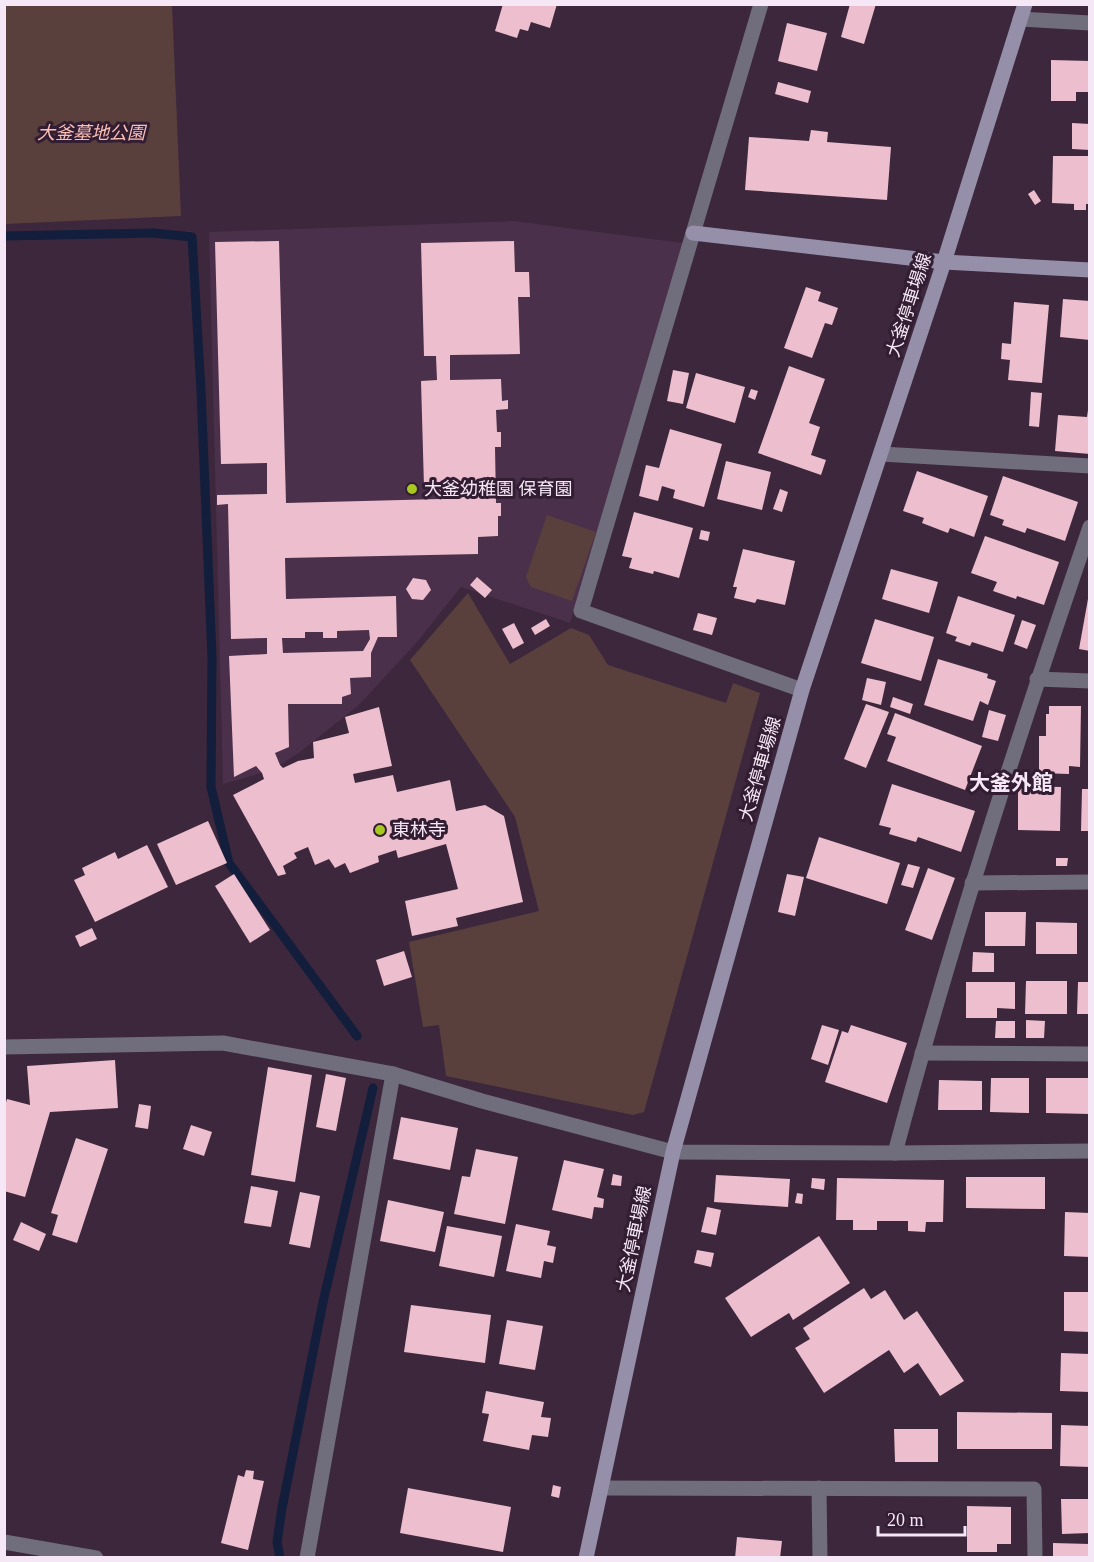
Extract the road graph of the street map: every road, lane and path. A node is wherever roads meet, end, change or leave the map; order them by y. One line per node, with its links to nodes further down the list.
1 (761, 4): 4 (street)
2 (1022, 12): 3 (street); 5 (main road, 大釜停車場線)
3 (1089, 23)
4 (693, 233): 5 (main road); 12 (street)
5 (944, 262): 6 (main road); 7 (main road, 大釜停車場線)
6 (1089, 270)
7 (881, 454): 8 (street); 12 (main road, 大釜停車場線)
8 (1089, 466)
9 (1089, 527): 10 (street)
10 (1037, 680): 11 (street); 14 (street)
11 (1089, 681)
12 (802, 690): 20 (main road, 大釜停車場線)
13 (1089, 882): 14 (street)
14 (972, 883): 16 (street)
15 (4, 1047): 18 (street)
16 (922, 1053): 17 (street); 21 (street)
17 (1089, 1054)
18 (393, 1074): 20 (street); 26 (street)
19 (1089, 1151): 21 (street)
20 (673, 1152): 21 (street); 22 (main road, 大釜停車場線)
21 (895, 1153)
22 (602, 1488): 23 (street); 27 (main road, 大釜停車場線)
23 (819, 1488): 28 (street); 29 (street)
24 (4, 1542): 25 (street)
25 (96, 1557)
26 (306, 1557)
27 (586, 1557)
28 (820, 1557)
29 (1035, 1557)

